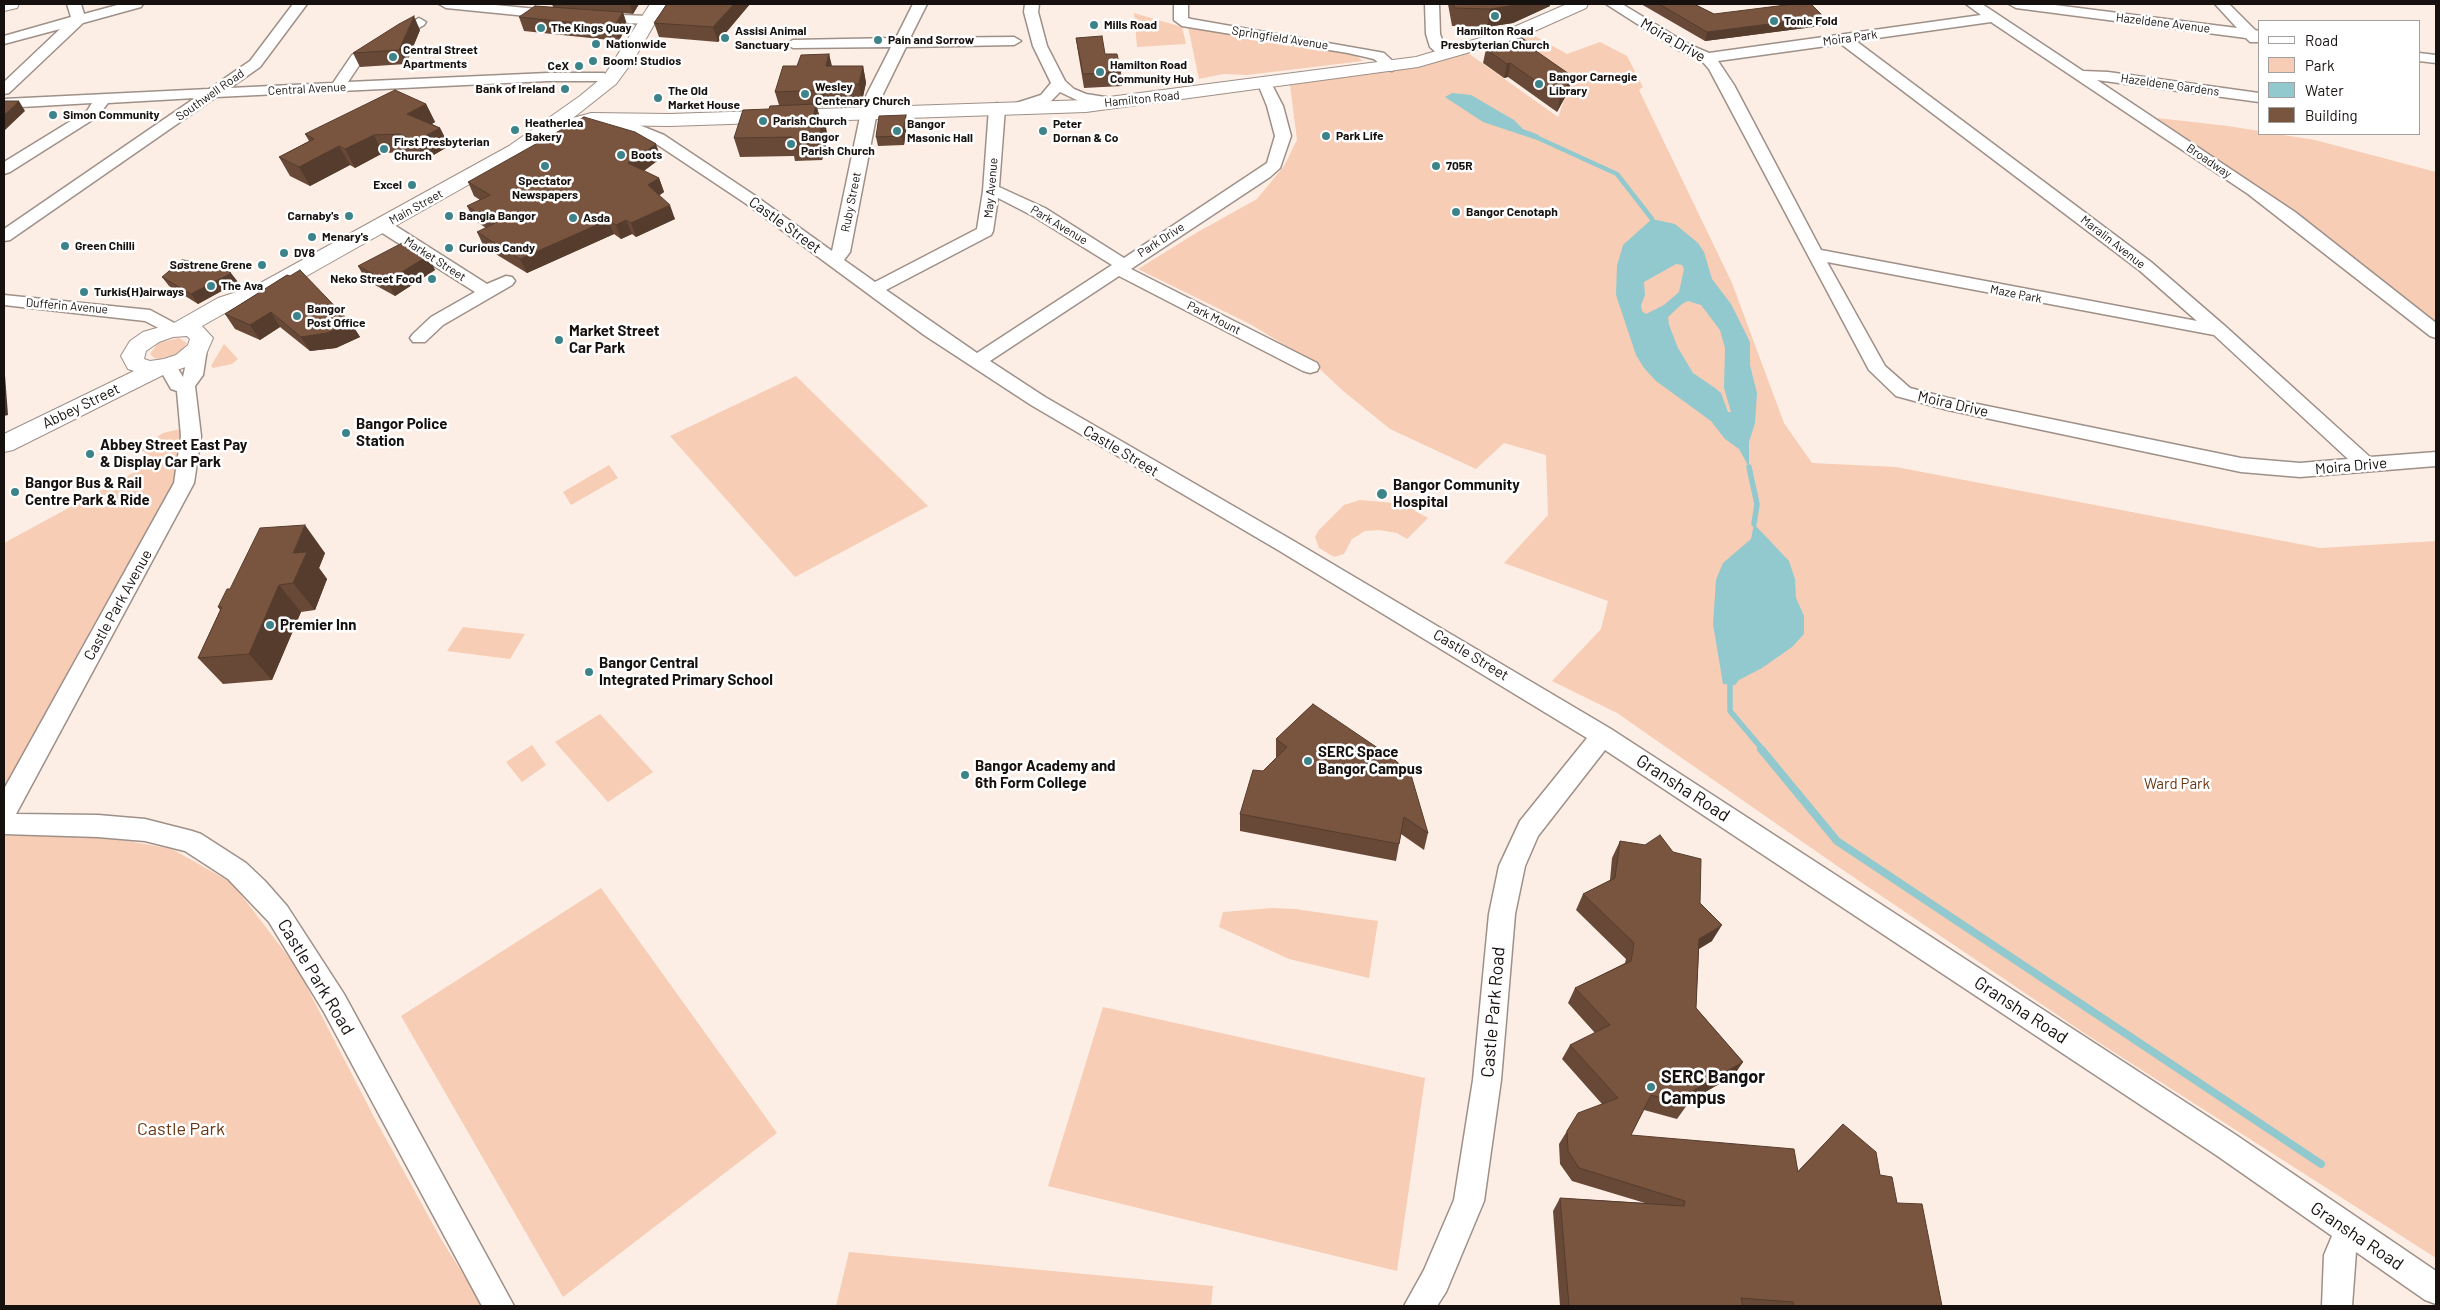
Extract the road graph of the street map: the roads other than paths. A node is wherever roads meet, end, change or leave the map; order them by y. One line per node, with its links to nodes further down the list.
1 (11, 4): 16 (main road)
2 (74, 4): 18 (street)
3 (136, 4): 18 (street)
4 (300, 4): 38 (street, Southwell Road)
5 (446, 4): 19 (street)
6 (658, 4): 19 (main road, Main Street)
7 (920, 4): 26 (street, Ruby Street)
8 (1032, 4): 33 (street)
9 (1181, 4): 31 (street, Springfield Avenue)
10 (1432, 4): 27 (street)
11 (1580, 4): 27 (main road, Hamilton Road)
12 (1613, 4): 29 (street, Moira Drive)
13 (1973, 4): 17 (street, Broadway)
14 (2016, 4): 21 (street, Hazeldene Avenue)
15 (2222, 4): 21 (street)
16 (4, 6)
17 (1993, 18): 22 (street, Moira Park); 32 (street, Broadway)
18 (79, 19): 23 (street); 37 (street)
19 (648, 20): 34 (main road, Main Street)
20 (419, 22): 36 (street)
21 (2256, 38)
22 (1844, 39): 29 (street, Moira Park); 65 (street, Maralin Avenue)
23 (4, 40)
24 (1015, 41): 26 (street)
25 (793, 44): 26 (street)
26 (900, 44): 45 (street, Ruby Street)
27 (1445, 53): 31 (main road, Hamilton Road)
28 (2420, 57): 30 (street)
29 (1707, 58): 55 (street, Moira Drive)
30 (2436, 60)
31 (1392, 67): 35 (main road, Hamilton Road)
32 (2080, 75): 39 (street, Hazeldene Gardens); 66 (street, Broadway)
33 (1059, 83): 41 (street); 43 (street)
34 (606, 84): 36 (street, Central Avenue); 47 (main road, Hamilton Road); 50 (main road, Main Street)
35 (1265, 84): 41 (main road, Hamilton Road); 57 (street, Park Drive)
36 (337, 88): 38 (street, Central Avenue)
37 (4, 90)
38 (212, 94): 40 (street, Central Avenue); 54 (street, Southwell Road)
39 (2258, 98)
40 (103, 99): 42 (street, Central Avenue); 51 (street)
41 (1113, 102): 43 (main road, Hamilton Road)
42 (4, 104)
43 (1018, 107): 44 (main road, Hamilton Road)
44 (997, 108): 45 (main road, Hamilton Road); 52 (street, May Avenue)
45 (869, 112): 47 (main road, Hamilton Road); 56 (street, Ruby Street)
46 (599, 118): 48 (main road, Hamilton Road); 49 (street, Castle Street); 50 (main road, Main Street)
47 (691, 118): 48 (main road, Hamilton Road)
48 (670, 120): 49 (street)
49 (658, 138): 56 (street, Castle Street)
50 (516, 150): 53 (main road, Main Street)
51 (4, 169)
52 (991, 191): 57 (street, Park Avenue); 59 (street, May Avenue)
53 (382, 225): 60 (main road, Main Street); 61 (street, Market Street)
54 (6, 232)
55 (1814, 254): 65 (street, Maze Park); 78 (street, Moira Drive)
56 (834, 260): 59 (street, Castle Street)
57 (1121, 267): 71 (street, Park Drive); 73 (street, Park Mount)
58 (506, 281): 61 (street)
59 (874, 290): 71 (street, Castle Street)
60 (263, 291): 64 (main road, Main Street); 69 (main road, Main Street)
61 (487, 292): 68 (street)
62 (4, 300): 63 (street, Dufferin Avenue)
63 (131, 313): 64 (street, Dufferin Avenue); 67 (street)
64 (177, 329): 67 (main road, Main Street); 69 (main road)
65 (2220, 330): 78 (street, Maralin Avenue)
66 (2436, 332)
67 (151, 337): 70 (main road, Abbey Street)
68 (419, 338)
69 (200, 344): 72 (main road, Abbey Street); 74 (street, Castle Park Avenue)
70 (132, 356): 72 (main road); 75 (main road, Abbey Street)
71 (976, 362): 79 (street, Castle Street)
72 (163, 367): 74 (street); 76 (main road, Abbey Street)
73 (1310, 367)
74 (186, 386): 80 (street, Castle Park Avenue)
75 (4, 428)
76 (4, 444)
77 (2436, 459): 78 (street, Moira Drive)
78 (2366, 465)
79 (1603, 736): 82 (street, Gransha Road); 85 (street, Castle Park Road)
80 (4, 812)
81 (4, 824): 84 (street, Castle Park Road)
82 (2350, 1231): 83 (street, Gransha Road); 86 (street)
83 (2436, 1289)
84 (499, 1306)
85 (1419, 1306)
86 (2338, 1306)

